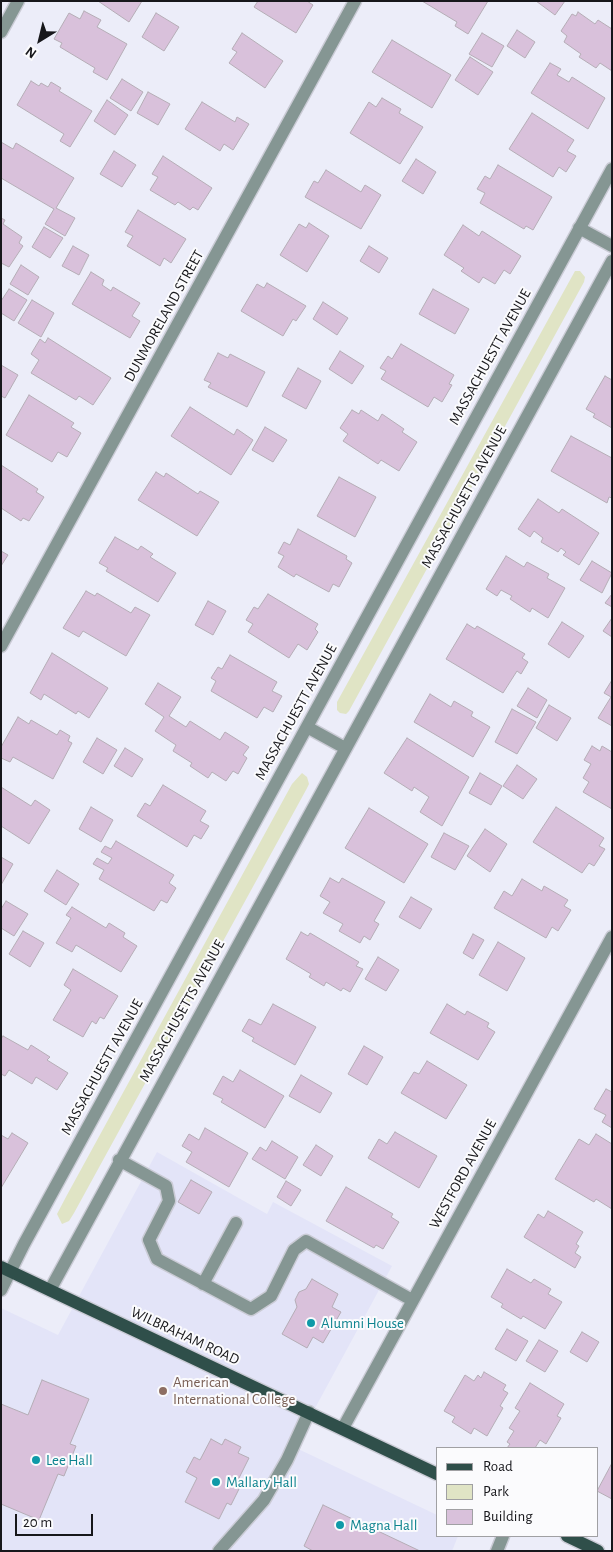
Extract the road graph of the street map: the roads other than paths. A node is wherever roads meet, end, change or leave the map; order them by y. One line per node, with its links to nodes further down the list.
1 (18, 1): 3 (street)
2 (355, 1): 8 (street, DUNMORELAND STREET)
3 (1, 32)
4 (612, 169): 5 (street, MASSACHUESTT AVENUE)
5 (579, 228): 6 (street); 9 (street, MASSACHUESTT AVENUE)
6 (612, 246)
7 (612, 261): 10 (street, MASSACHUSETTS AVENUE)
8 (1, 646)
9 (307, 726): 10 (street); 14 (street, MASSACHUESTT AVENUE)
10 (345, 748): 12 (street, MASSACHUSETTS AVENUE)
11 (612, 937): 18 (street, WESTFORD AVENUE)
12 (119, 1160): 15 (street); 17 (street, MASSACHUSETTS AVENUE)
13 (236, 1223): 15 (street)
14 (5, 1269): 16 (street, MASSACHUESTT AVENUE); 17 (main road, WILBRAHAM ROAD)
15 (203, 1284): 18 (street)
16 (1, 1290)
17 (50, 1290): 19 (main road, WILBRAHAM ROAD)
18 (412, 1300): 20 (street, WESTFORD AVENUE)
19 (309, 1412): 20 (main road, WILBRAHAM ROAD); 24 (street)
20 (343, 1428): 21 (main road, WILBRAHAM ROAD)
21 (436, 1474)
22 (502, 1537): 25 (street)
23 (568, 1537): 26 (main road)
24 (219, 1551)
25 (497, 1551)
26 (598, 1551)

